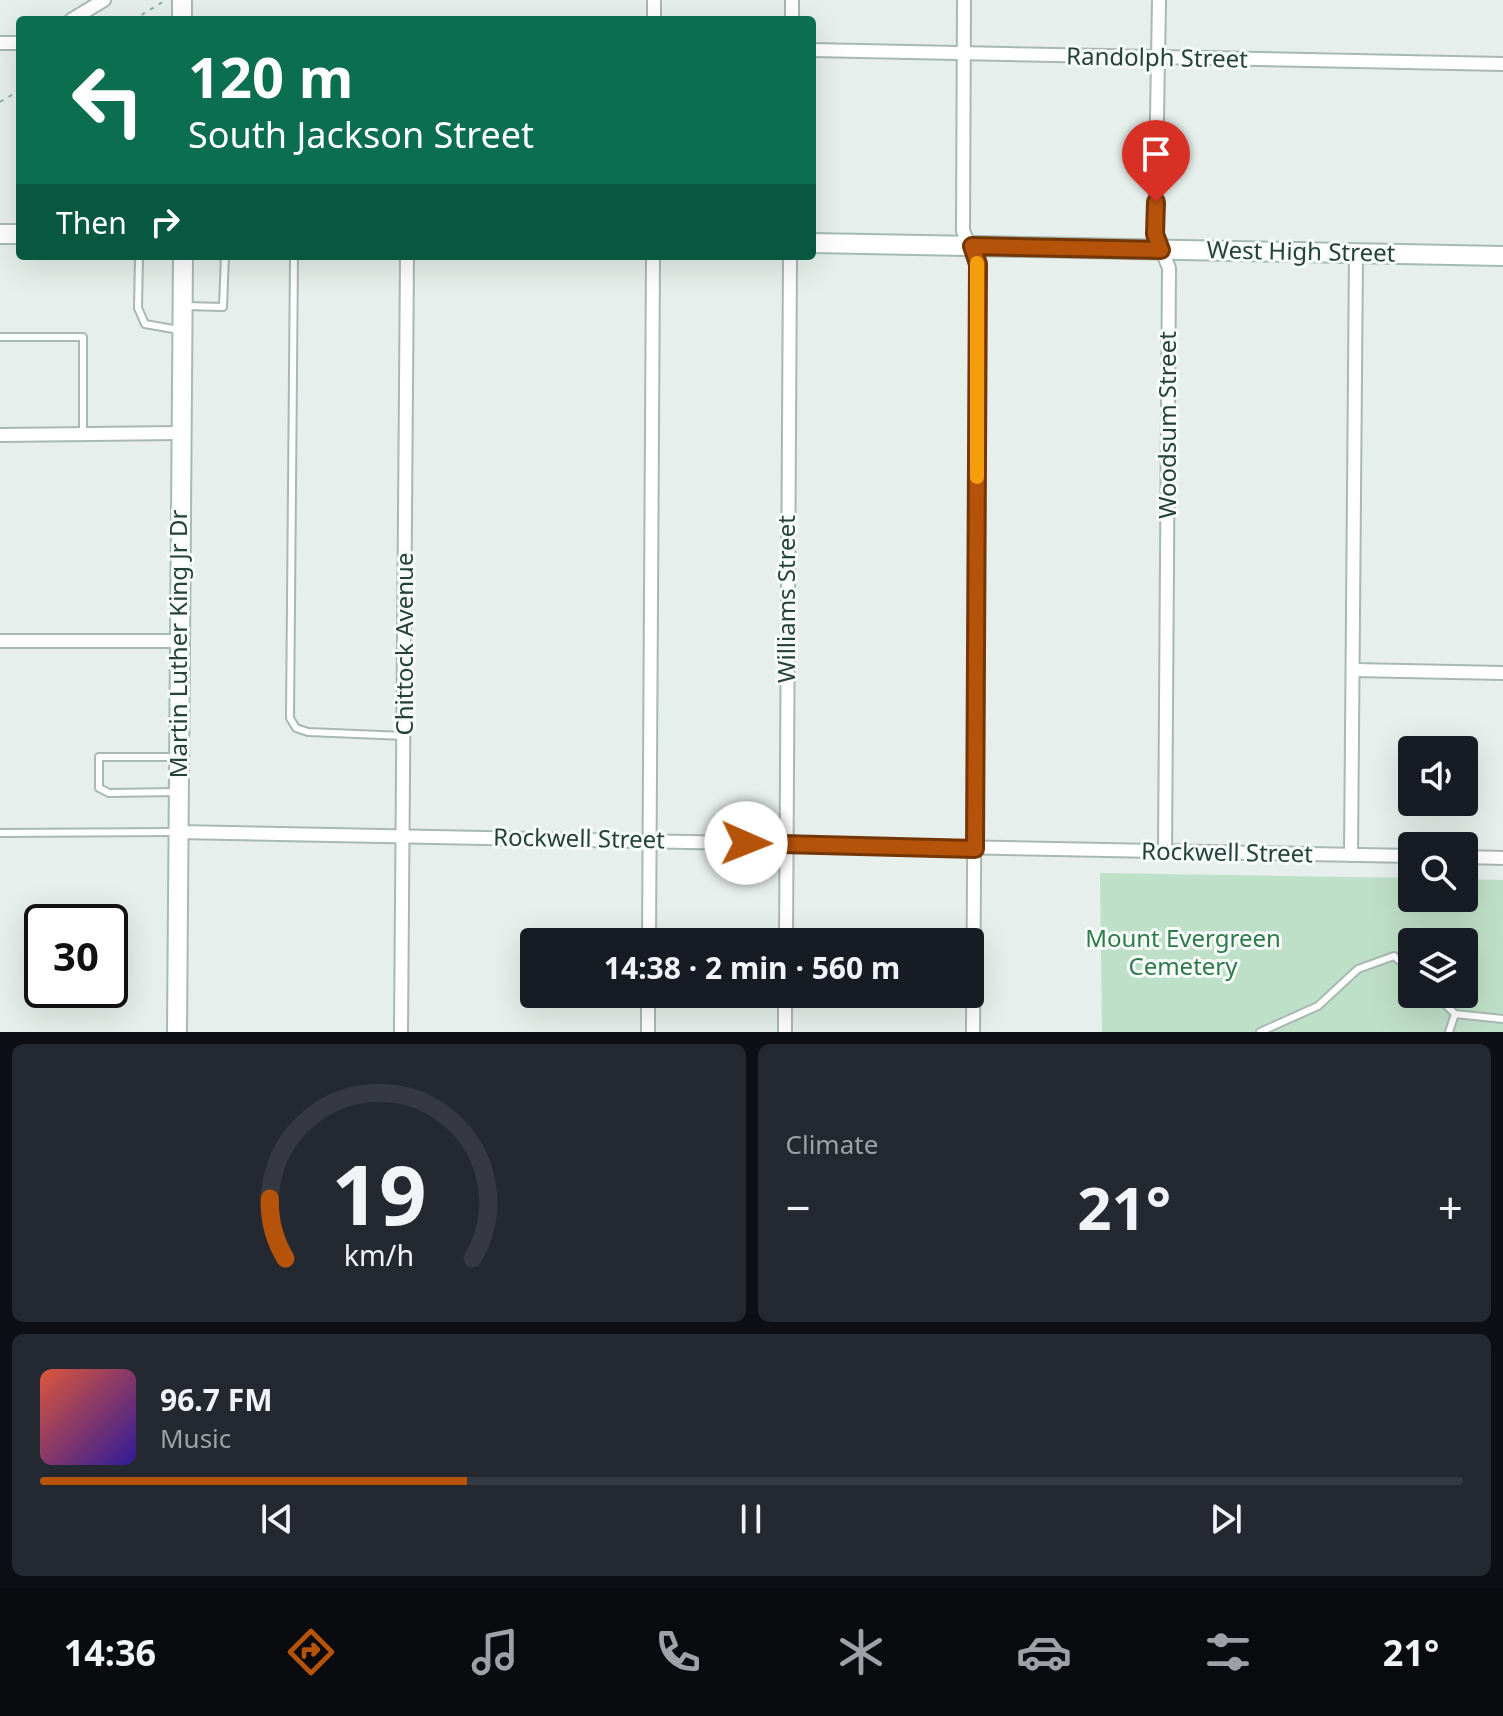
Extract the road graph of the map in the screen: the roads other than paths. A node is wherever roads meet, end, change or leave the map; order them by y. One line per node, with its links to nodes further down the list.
1 (104, 0): 4 (street)
2 (964, 0): 6 (street)
3 (1159, 0): 7 (street, Woodsum Street)
4 (78, 16)
5 (816, 50): 6 (street, Randolph Street)
6 (964, 54): 7 (street, Randolph Street); 10 (street)
7 (1159, 58): 8 (street, Randolph Street); 11 (street, Woodsum Street)
8 (1503, 64)
9 (816, 243): 10 (main road, West High Street)
10 (972, 246): 11 (main road, West High Street); 39 (street)
11 (1161, 250): 12 (main road, West High Street); 40 (street, Woodsum Street)
12 (1356, 253): 13 (main road, West High Street); 29 (street)
13 (1503, 256)
14 (139, 260): 22 (lane)
15 (183, 260): 21 (main road, Martin Luther King Jr Dr)
16 (225, 260): 21 (lane)
17 (294, 260): 31 (lane)
18 (407, 260): 31 (street, Chittock Avenue)
19 (653, 260): 37 (street)
20 (790, 260): 38 (street, Williams Street)
21 (183, 306): 22 (main road, Martin Luther King Jr Dr)
22 (183, 330): 24 (main road, Martin Luther King Jr Dr)
23 (0, 337): 25 (lane)
24 (180, 433): 25 (street); 28 (main road, Martin Luther King Jr Dr)
25 (83, 434): 26 (street)
26 (0, 435)
27 (0, 641): 28 (street)
28 (180, 641): 32 (main road, Martin Luther King Jr Dr)
29 (1354, 670): 30 (street); 41 (street)
30 (1503, 673)
31 (405, 736): 36 (street, Chittock Avenue)
32 (179, 757): 33 (main road, Martin Luther King Jr Dr); 33 (lane)
33 (178, 792): 34 (main road, Martin Luther King Jr Dr)
34 (178, 832): 35 (lane); 36 (street, Rockwell Street); 53 (main road, Martin Luther King Jr Dr)
35 (0, 833)
36 (403, 835): 37 (street, Rockwell Street); 54 (street, Chittock Avenue)
37 (649, 841): 38 (street, Rockwell Street); 45 (street)
38 (787, 844): 39 (street, Rockwell Street); 46 (street, Williams Street)
39 (975, 849): 40 (street, Rockwell Street); 57 (street)
40 (1165, 853): 41 (street, Rockwell Street)
41 (1351, 855): 42 (street, Rockwell Street)
42 (1398, 856)
43 (1478, 857): 44 (street)
44 (1503, 858)
45 (649, 928)
46 (786, 928)
47 (1398, 960): 58 (lane)
48 (648, 1008): 55 (street)
49 (785, 1008): 56 (street)
50 (1449, 1008): 51 (lane)
51 (1455, 1014): 52 (lane); 59 (lane)
52 (1503, 1019)
53 (177, 1032)
54 (401, 1032)
55 (648, 1032)
56 (785, 1032)
57 (973, 1032)
58 (1260, 1032)
59 (1449, 1032)

